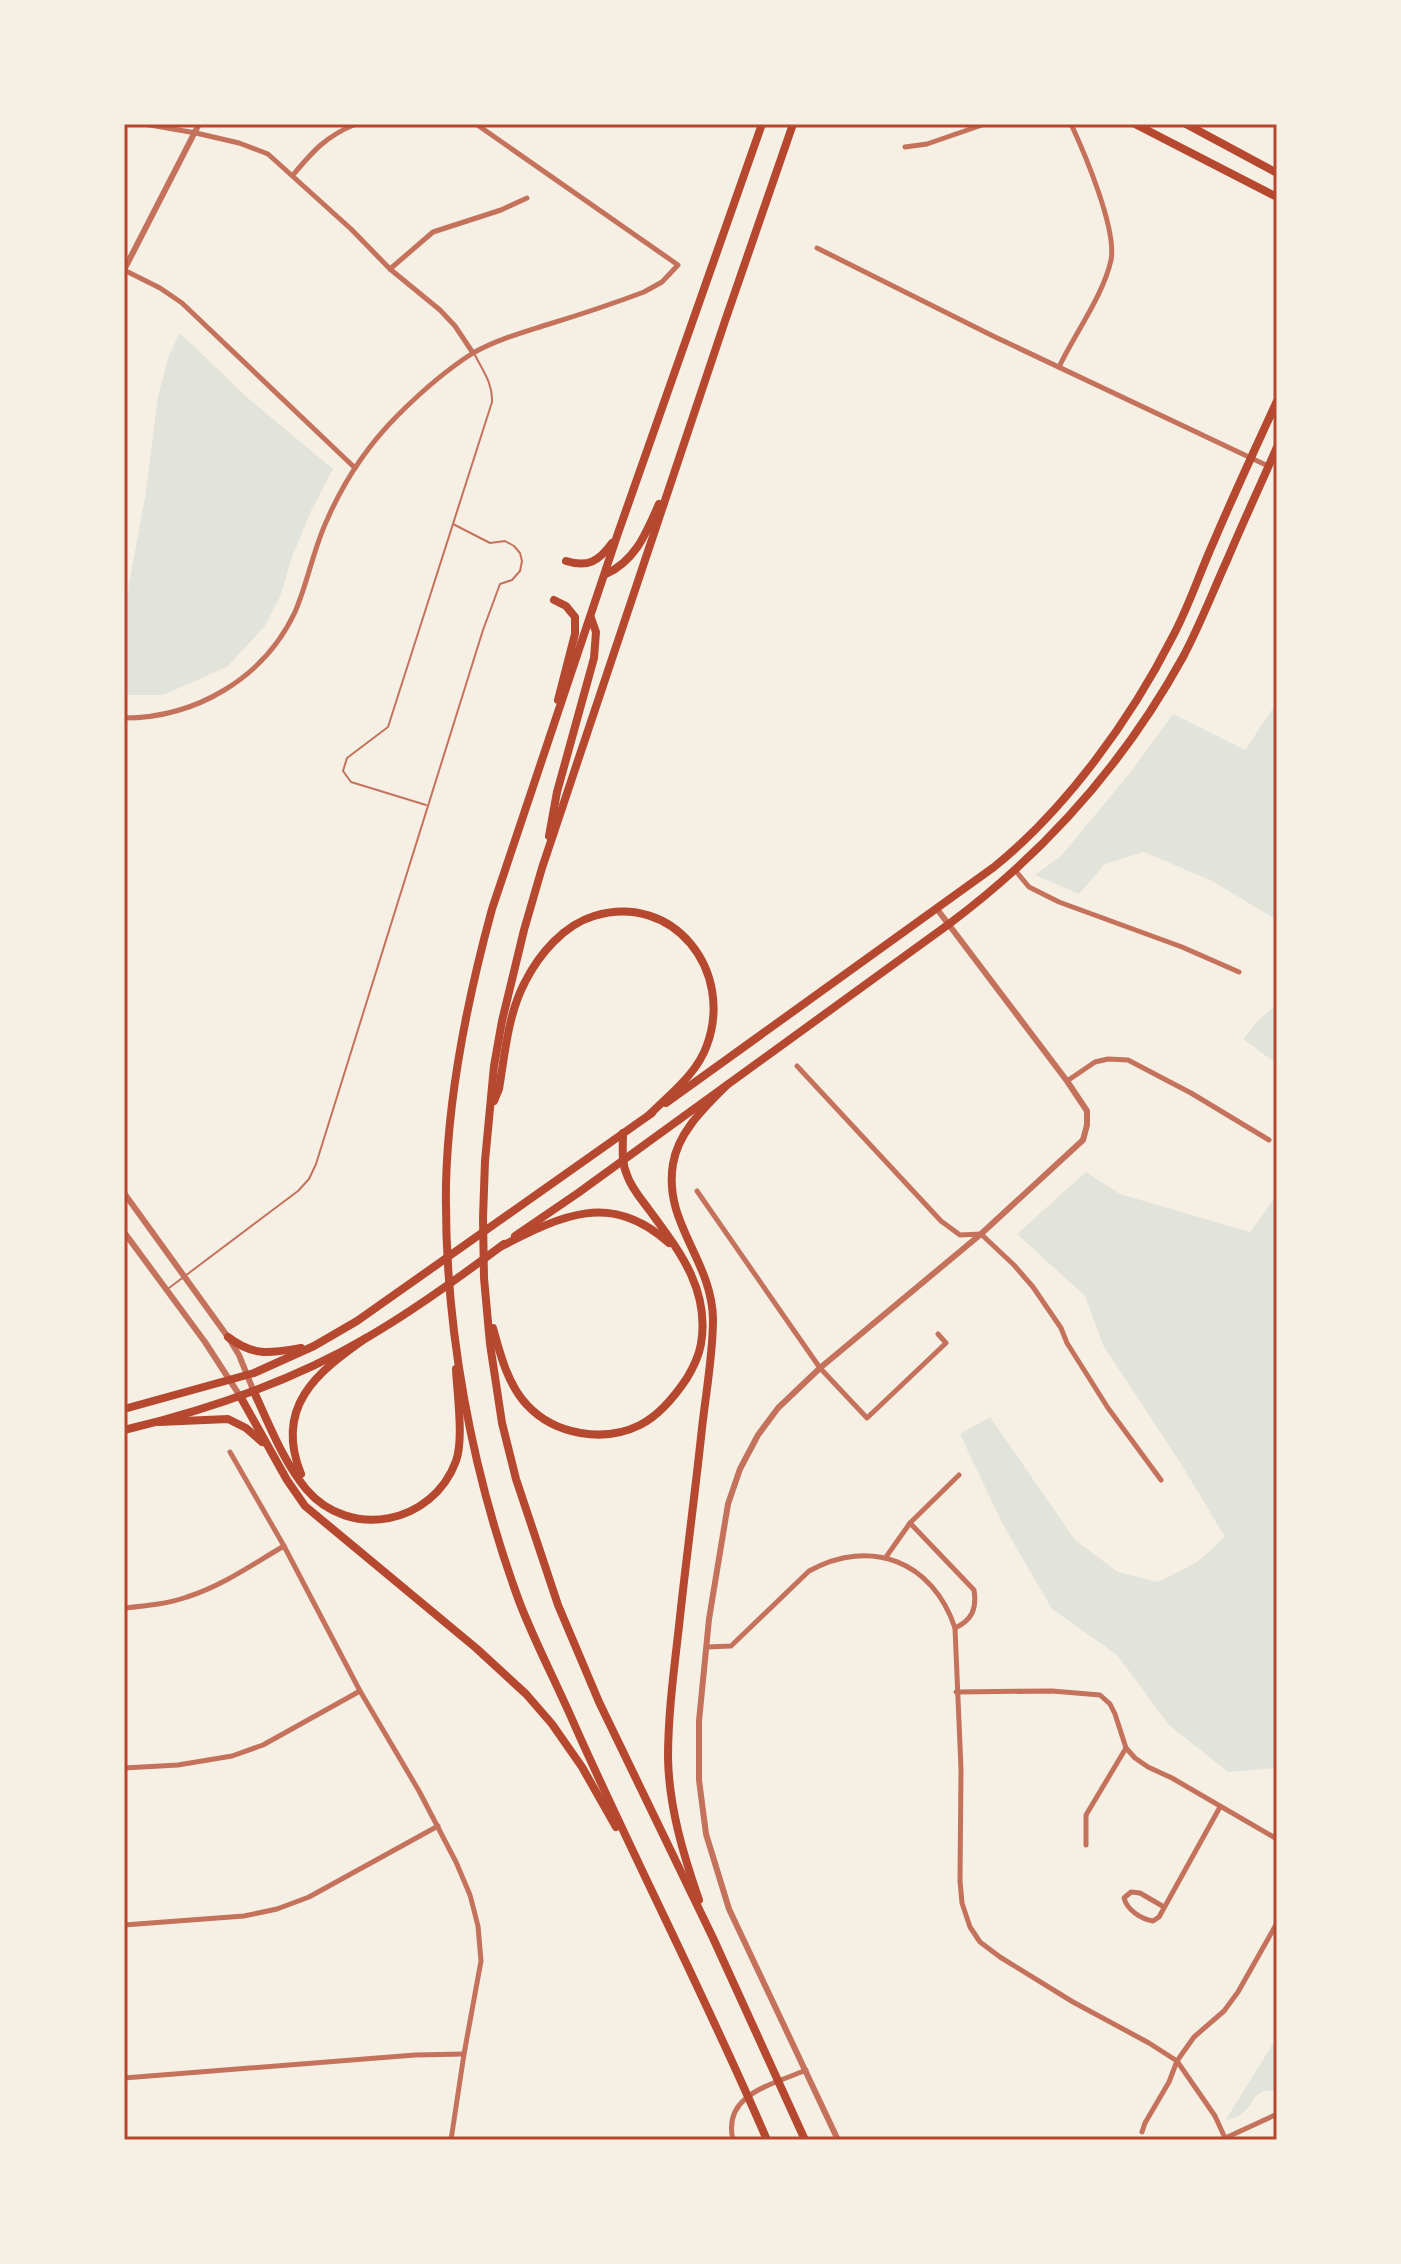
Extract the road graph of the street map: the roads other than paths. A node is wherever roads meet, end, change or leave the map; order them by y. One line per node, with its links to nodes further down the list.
1 (144, 124): 11 (street)
2 (199, 124): 11 (street)
3 (356, 124): 14 (street)
4 (476, 124): 20 (street)
5 (762, 124): 29 (main road)
6 (794, 124): 26 (main road)
7 (985, 124): 12 (street)
8 (1071, 124): 21 (street)
9 (1135, 124): 15 (main road)
10 (1186, 124): 13 (main road)
11 (196, 133): 14 (street); 19 (street)
12 (905, 147)
13 (1277, 173)
14 (293, 176): 18 (street)
15 (1277, 197)
16 (527, 198): 18 (street)
17 (817, 248): 21 (street)
18 (390, 269): 20 (street)
19 (124, 270): 27 (street)
20 (473, 353): 27 (street); 28 (lane)
21 (1059, 367): 24 (street)
22 (1277, 401): 24 (main road)
23 (1277, 447): 25 (main road)
24 (1251, 459): 25 (street); 39 (main road)
25 (1268, 466): 38 (main road)
26 (676, 467): 31 (main road); 37 (main road)
27 (355, 468): 34 (street)
28 (453, 524): 36 (lane); 36 (lane)
29 (617, 536): 30 (main road); 31 (main road)
30 (566, 561)
31 (606, 574): 33 (main road)
32 (554, 600): 35 (main road)
33 (591, 618): 35 (main road); 37 (main road)
34 (124, 718)
35 (548, 743): 59 (main road)
36 (427, 805): 56 (lane)
37 (542, 868): 45 (main road)
38 (1015, 870): 40 (main road); 41 (street)
39 (937, 909): 40 (street); 46 (main road)
40 (949, 924): 43 (street); 44 (main road)
41 (1239, 972)
42 (797, 1066): 53 (street)
43 (1067, 1081): 48 (street); 53 (street)
44 (727, 1085): 49 (main road); 95 (main road)
45 (490, 1109): 46 (main road); 58 (main road)
46 (649, 1115): 47 (main road)
47 (623, 1133): 49 (main road); 63 (main road)
48 (1269, 1140)
49 (623, 1160): 54 (main road); 55 (main road)
50 (697, 1191): 64 (street)
51 (124, 1193): 56 (street)
52 (124, 1232): 57 (street)
53 (981, 1234): 64 (street); 75 (street)
54 (500, 1247): 55 (main road); 62 (main road)
55 (683, 1258): 58 (main road)
56 (184, 1278): 57 (lane); 61 (street)
57 (167, 1289): 66 (street)
58 (487, 1308): 95 (main road)
59 (454, 1332): 76 (main road); 91 (main road)
60 (938, 1334): 64 (street)
61 (228, 1337): 63 (main road); 65 (street)
62 (366, 1338): 67 (main road); 76 (main road)
63 (314, 1346): 65 (main road)
64 (820, 1368): 82 (street)
65 (248, 1375): 66 (main road); 67 (street)
66 (231, 1380): 68 (street); 69 (main road)
67 (254, 1392): 68 (main road); 76 (main road)
68 (240, 1396): 70 (main road); 72 (main road)
69 (124, 1409)
70 (159, 1422): 71 (main road); 72 (main road)
71 (124, 1430)
72 (268, 1448): 91 (main road)
73 (230, 1452): 78 (street)
74 (959, 1475): 77 (street)
75 (1161, 1480)
76 (307, 1490)
77 (910, 1523): 79 (street); 81 (street)
78 (284, 1546): 80 (street); 83 (street)
79 (886, 1557): 81 (street); 82 (street)
80 (124, 1608)
81 (955, 1628): 84 (street)
82 (707, 1647): 98 (street)
83 (360, 1691): 86 (street); 88 (street)
84 (956, 1692): 85 (street); 97 (street)
85 (1126, 1748): 87 (street); 90 (street)
86 (124, 1768)
87 (1220, 1807): 89 (street); 92 (street)
88 (438, 1826): 94 (street); 96 (street)
89 (1277, 1839)
90 (1086, 1845)
91 (651, 1892): 101 (main road)
92 (1164, 1907): 92 (street)
93 (1277, 1923): 97 (street)
94 (124, 1925)
95 (713, 1938): 100 (main road)
96 (464, 2054): 99 (street); 105 (street)
97 (1177, 2061): 103 (street); 104 (street)
98 (806, 2070): 100 (street); 109 (street)
99 (124, 2078)
100 (778, 2082): 101 (street); 108 (main road)
101 (748, 2096): 106 (street); 107 (main road)
102 (1275, 2115): 104 (street)
103 (1142, 2132)
104 (1223, 2139)
105 (451, 2140)
106 (733, 2140)
107 (767, 2140)
108 (805, 2140)
109 (838, 2140)

